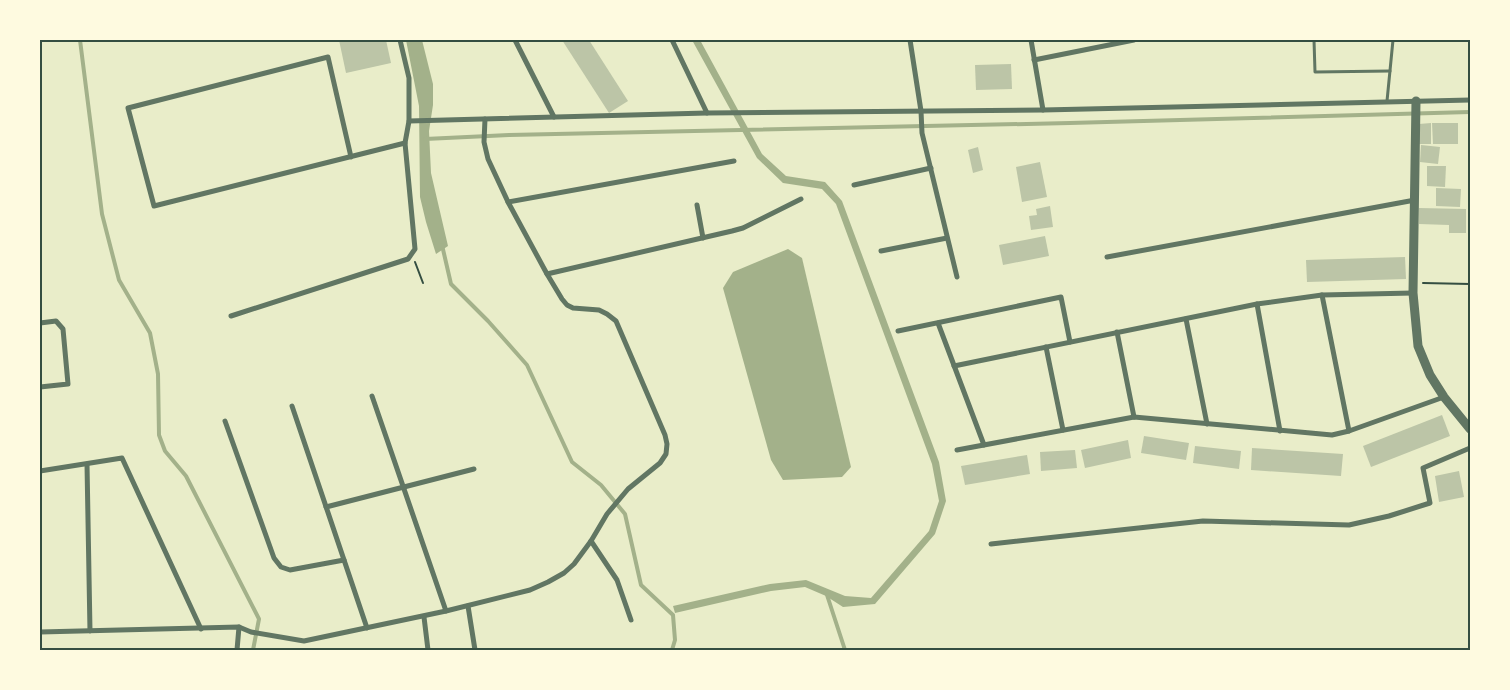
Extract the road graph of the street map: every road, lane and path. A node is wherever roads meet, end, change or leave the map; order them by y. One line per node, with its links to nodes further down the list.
1 (400, 40): 21 (street)
2 (515, 40): 19 (street)
3 (672, 40): 18 (street)
4 (910, 40): 17 (street)
5 (1031, 40): 11 (street)
6 (1096, 40): 10 (street)
7 (1134, 40): 10 (street)
8 (1314, 40): 12 (lane)
9 (1393, 40): 12 (lane)
10 (1098, 48): 11 (street)
11 (1034, 60): 16 (street)
12 (1390, 71): 14 (lane)
13 (1470, 100): 15 (street)
14 (1387, 102): 15 (street); 16 (street)
15 (1416, 105): 28 (street)
16 (1043, 110): 17 (street)
17 (921, 111): 18 (street); 25 (street)
18 (707, 113): 19 (street)
19 (554, 117): 20 (street)
20 (485, 119): 21 (street); 29 (street)
21 (409, 121): 22 (street)
22 (405, 143): 23 (street); 34 (street)
23 (351, 157): 23 (street)
24 (734, 161): 29 (street)
25 (931, 168): 26 (street); 32 (street)
26 (854, 185)
27 (801, 199): 31 (street)
28 (1415, 200): 35 (street); 40 (street)
29 (508, 202): 36 (street)
30 (697, 205): 31 (street)
31 (703, 238): 36 (street)
32 (947, 238): 33 (street); 37 (street)
33 (881, 252)
34 (412, 255): 38 (path); 43 (street)
35 (1107, 257)
36 (547, 274): 71 (street)
37 (957, 277)
38 (423, 283)
39 (1470, 284): 40 (path)
40 (1413, 288): 41 (street); 54 (street)
41 (1322, 294): 42 (street); 61 (street)
42 (1257, 304): 44 (street); 62 (street)
43 (231, 316)
44 (1186, 319): 48 (street); 58 (street)
45 (40, 323): 52 (street)
46 (938, 323): 47 (street); 49 (street); 51 (street)
47 (898, 331)
48 (1118, 332): 49 (street); 56 (street)
49 (1070, 342): 50 (street)
50 (1046, 347): 51 (street); 60 (street)
51 (954, 366): 63 (street)
52 (40, 387)
53 (372, 396): 69 (street)
54 (1444, 397): 59 (street); 61 (street)
55 (292, 406): 70 (street)
56 (1134, 417): 58 (street); 60 (street)
57 (226, 422): 73 (street)
58 (1207, 424): 62 (street)
59 (1470, 429)
60 (1063, 430): 63 (street)
61 (1349, 431): 62 (street)
62 (1280, 432)
63 (984, 445): 65 (street)
64 (1470, 448): 72 (street)
65 (957, 450)
66 (87, 464): 68 (street); 80 (street); 81 (street)
67 (474, 469): 69 (street)
68 (40, 471)
69 (403, 488): 70 (street); 75 (street)
70 (326, 508): 73 (street)
71 (591, 541): 74 (street); 77 (street)
72 (991, 544)
73 (344, 560): 79 (street)
74 (468, 606): 75 (street); 85 (street)
75 (446, 611): 76 (street)
76 (424, 617): 79 (street); 84 (street)
77 (631, 620)
78 (238, 627): 79 (street); 80 (street); 83 (street)
79 (367, 628)
80 (201, 629): 81 (street)
81 (90, 631): 82 (street)
82 (40, 632)
83 (237, 650)
84 (428, 650)
85 (475, 650)

